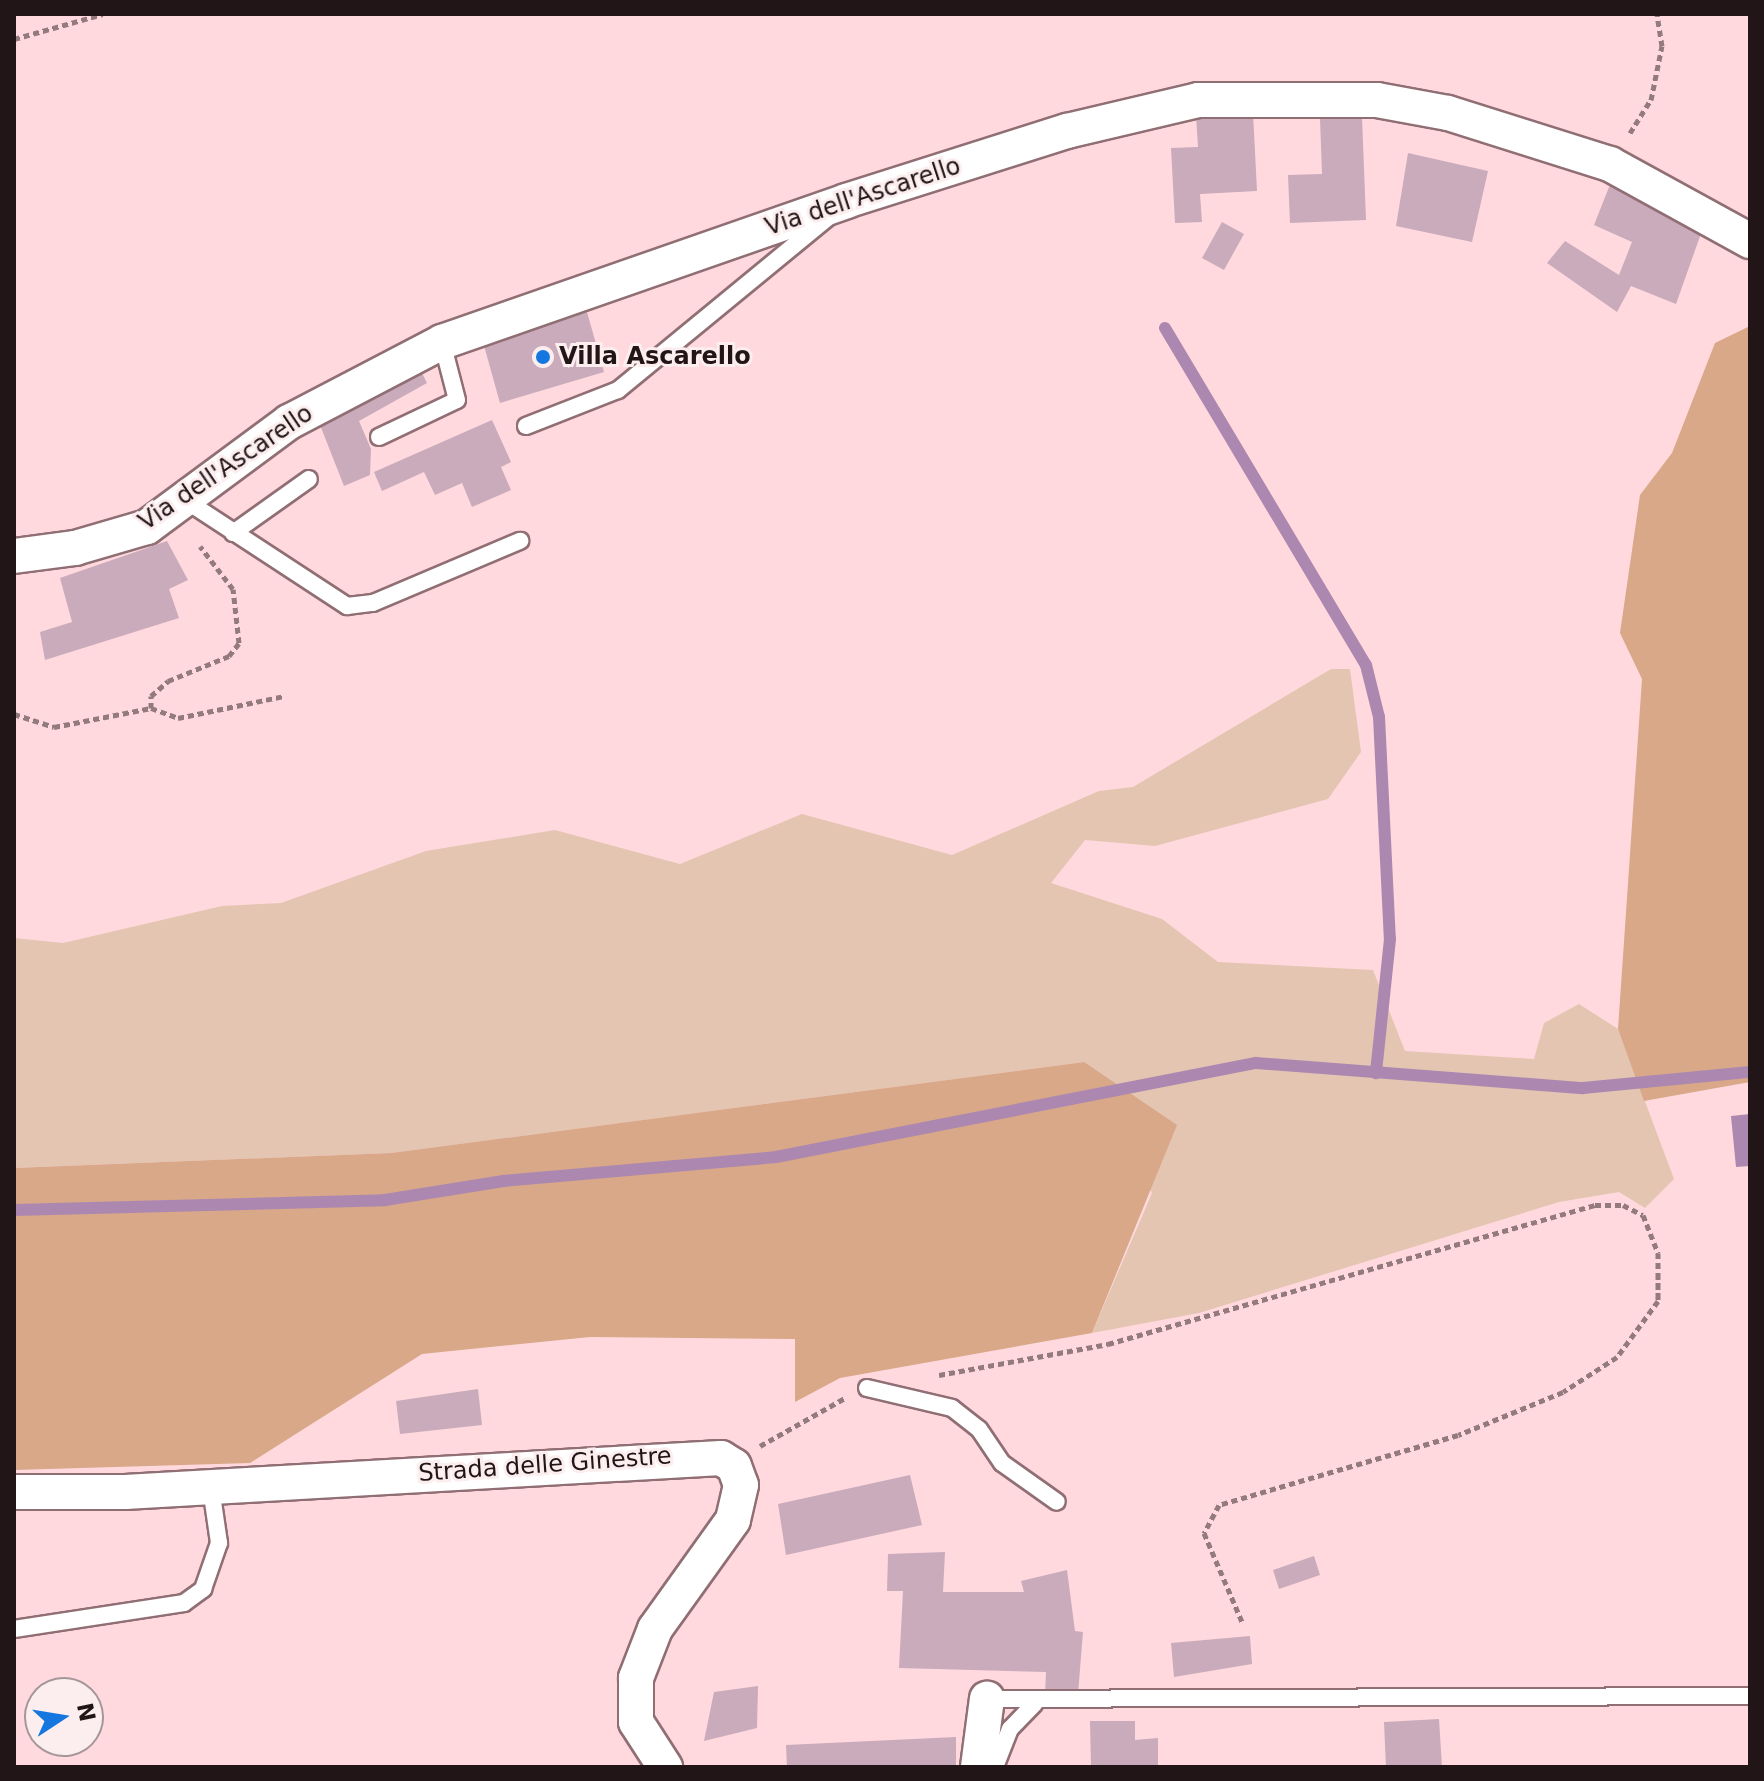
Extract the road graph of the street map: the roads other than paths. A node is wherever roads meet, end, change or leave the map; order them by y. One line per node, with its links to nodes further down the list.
1 (846, 201): 2 (street, Via dell'Ascarello); 3 (street, Via dell'Ascarello); 4 (lane)
2 (1750, 241)
3 (442, 342): 5 (lane); 7 (street, Via dell'Ascarello)
4 (526, 426)
5 (379, 437)
6 (309, 479): 8 (lane)
7 (179, 505): 8 (lane); 10 (street, Via dell'Ascarello)
8 (233, 533): 9 (lane)
9 (520, 541)
10 (14, 556)
11 (867, 1388): 14 (lane)
12 (211, 1488): 13 (street, Strada delle Ginestre); 15 (lane); 19 (street, Strada delle Ginestre)
13 (14, 1492)
14 (1057, 1502)
15 (14, 1629)
16 (1750, 1696): 18 (lane)
17 (987, 1699): 18 (lane); 20 (street)
18 (1034, 1704): 21 (lane)
19 (665, 1767)
20 (978, 1767)
21 (995, 1767)

